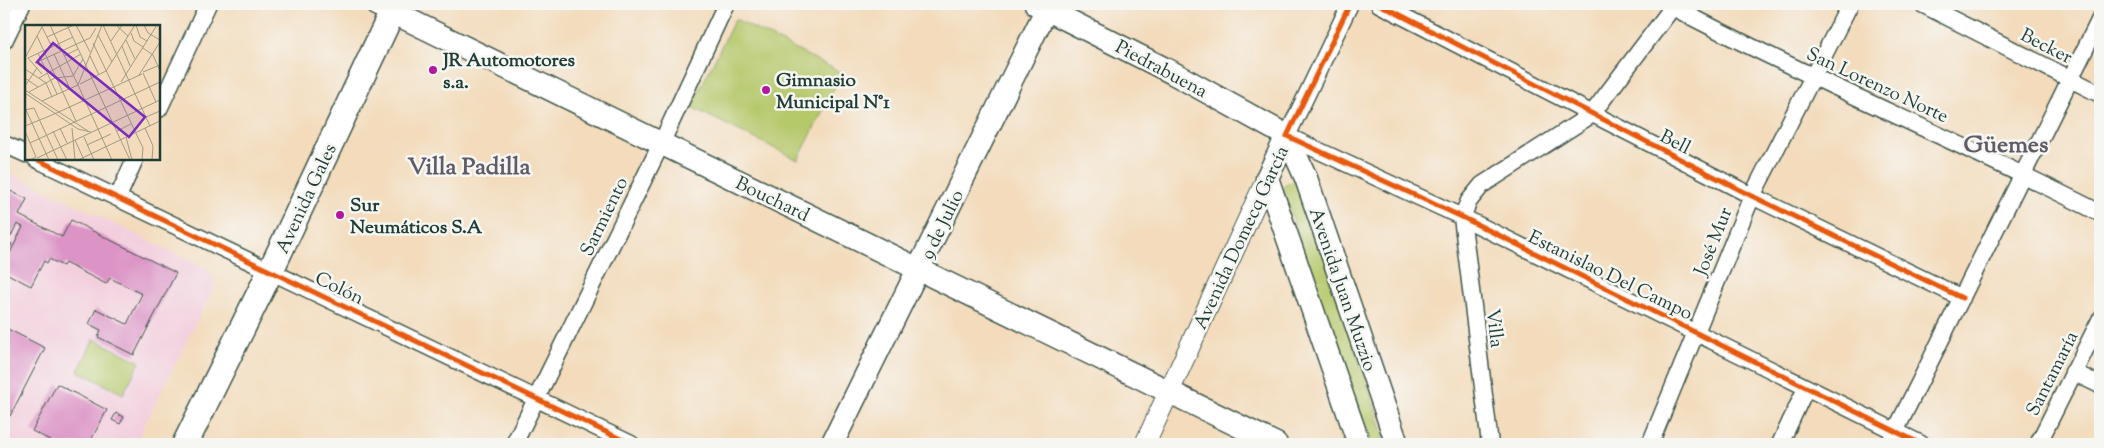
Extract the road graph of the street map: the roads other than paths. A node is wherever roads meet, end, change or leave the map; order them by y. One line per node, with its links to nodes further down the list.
1 (22, 4): 12 (street)
2 (208, 4): 16 (street)
3 (726, 4): 20 (street, Sarmiento)
4 (1350, 4): 18 (street, Avenida Domecq García)
5 (1379, 4): 17 (street, Bell)
6 (1850, 4): 13 (street, José Mur)
7 (1922, 4): 14 (street, Becker)
8 (1044, 5): 18 (main road, Piedrabuena); 30 (main road, 9 de Julio)
9 (1671, 5): 13 (street, San Lorenzo Norte); 17 (street)
10 (388, 6): 20 (main road, Bouchard); 31 (main road, Avenida Gales)
11 (2100, 19): 14 (street)
12 (4, 41)
13 (1813, 77): 24 (street, San Lorenzo Norte); 26 (street, José Mur)
14 (2071, 80): 15 (street, Becker); 24 (street)
15 (2100, 94)
16 (160, 107)
17 (1591, 115): 26 (street, Bell); 29 (street)
18 (1286, 136): 25 (main road, Avenida Domecq García); 29 (street, Estanislao Del Campo); 48 (main road, Avenida Juan Muzzio)
19 (4, 144): 21 (street)
20 (661, 144): 30 (main road, Bouchard); 39 (street, Sarmiento)
21 (25, 154)
22 (38, 160): 27 (street, Colón)
23 (136, 160): 27 (street)
24 (2024, 174): 28 (street, San Lorenzo Norte); 32 (street)
25 (1267, 178): 38 (street, Avenida Domecq García); 47 (main road, Avenida Juan Muzzio)
26 (1752, 196): 32 (street, Bell); 34 (street, José Mur)
27 (118, 197): 31 (street, Colón)
28 (2100, 213)
29 (1462, 217): 34 (street, Estanislao Del Campo); 49 (street, Villa)
30 (919, 268): 38 (main road, Bouchard); 44 (main road, 9 de Julio)
31 (271, 270): 39 (street, Colón); 41 (main road, Avenida Gales)
32 (1962, 298): 40 (street)
33 (2100, 320): 35 (street, Santamaría)
34 (1696, 332): 37 (street, Estanislao Del Campo); 50 (street, José Mur)
35 (2073, 372): 36 (street); 53 (street, Santamaría)
36 (2100, 385)
37 (1806, 388): 40 (street, Estanislao Del Campo); 51 (street)
38 (1170, 392): 45 (street, Avenida Domecq García); 46 (main road, Bouchard)
39 (536, 397): 42 (street, Sarmiento); 43 (street, Colón)
40 (1892, 438): 52 (street, Estanislao Del Campo)
41 (185, 444)
42 (514, 444)
43 (630, 444)
44 (832, 444)
45 (1145, 444)
46 (1276, 444)
47 (1359, 444)
48 (1397, 444)
49 (1490, 444)
50 (1650, 444)
51 (1780, 444)
52 (1921, 444)
53 (2038, 444)

